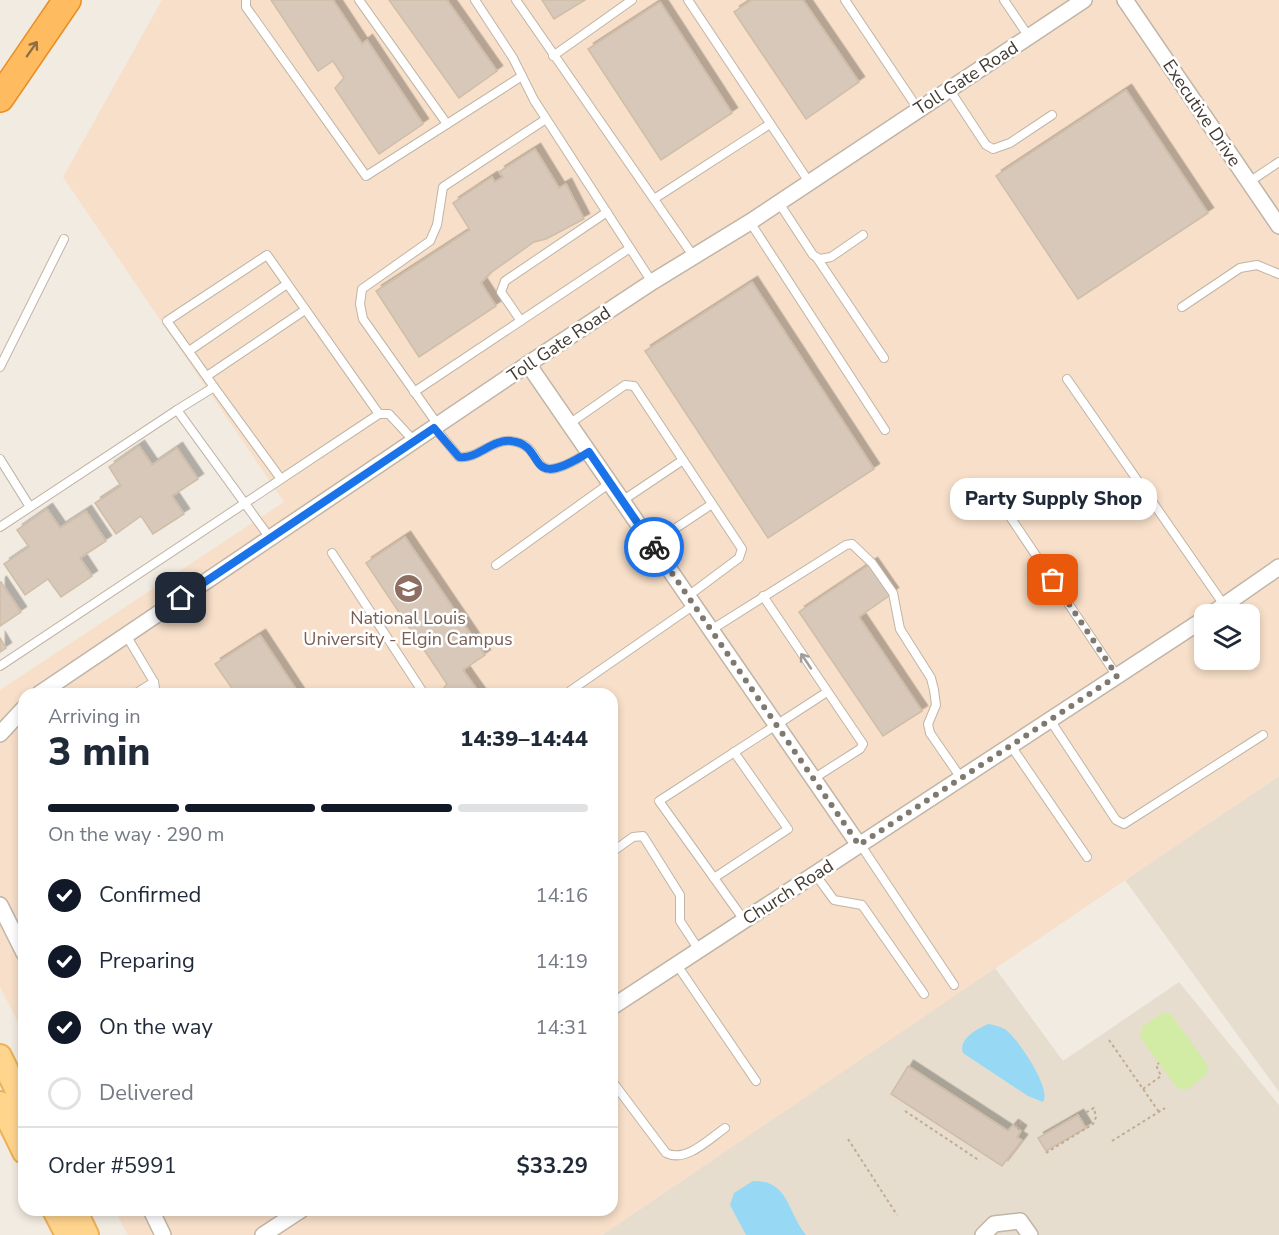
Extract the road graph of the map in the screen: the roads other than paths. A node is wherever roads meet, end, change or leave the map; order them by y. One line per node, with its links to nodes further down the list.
1 (67, 0): 16 (highway, one-way to 1)
2 (246, 0): 20 (lane)
3 (359, 0): 20 (lane)
4 (475, 0): 14 (lane)
5 (516, 0): 13 (lane)
6 (632, 0): 13 (lane)
7 (688, 0): 21 (lane)
8 (845, 0): 17 (lane)
9 (1004, 0): 12 (lane)
10 (1084, 0): 12 (street, Toll Gate Road)
11 (1125, 0): 24 (street, Executive Drive)
12 (1029, 36): 15 (street, Toll Gate Road)
13 (554, 56): 25 (lane)
14 (522, 76): 19 (lane); 20 (lane)
15 (949, 89): 17 (street, Toll Gate Road); 18 (lane)
16 (0, 98)
17 (918, 109): 23 (street, Toll Gate Road)
18 (1052, 115)
19 (546, 119): 27 (lane); 48 (lane)
20 (447, 124)
21 (770, 124): 23 (lane); 25 (lane)
22 (1279, 162): 24 (lane)
23 (809, 182): 26 (street, Toll Gate Road)
24 (1249, 182): 29 (street, Executive Drive)
25 (654, 199): 33 (lane)
26 (779, 203): 28 (street, Toll Gate Road); 34 (lane)
27 (607, 212): 32 (lane); 40 (lane)
28 (750, 222): 33 (street, Toll Gate Road); 53 (lane)
29 (1279, 226)
30 (863, 235): 34 (lane)
31 (64, 239): 44 (lane)
32 (630, 248): 36 (lane); 40 (lane)
33 (694, 257): 36 (street, Toll Gate Road)
34 (817, 258): 42 (lane)
35 (1279, 274): 38 (lane)
36 (651, 282): 43 (street, Toll Gate Road)
37 (287, 284): 39 (lane); 41 (lane); 41 (lane)
38 (1182, 307)
39 (305, 310): 45 (lane); 50 (lane)
40 (521, 321): 48 (lane)
41 (189, 351): 45 (lane)
42 (884, 358)
43 (528, 364): 51 (street); 52 (street, Toll Gate Road)
44 (0, 367)
45 (207, 376): 47 (lane)
46 (1067, 379): 73 (lane)
47 (214, 387): 49 (lane); 58 (lane)
48 (414, 392): 52 (lane)
49 (177, 410): 62 (lane); 64 (lane)
50 (379, 414): 54 (lane); 58 (lane)
51 (569, 424): 55 (street); 57 (lane)
52 (436, 426): 54 (street, Toll Gate Road); 55 (lane)
53 (885, 430)
54 (414, 441): 66 (street, Toll Gate Road)
55 (589, 452): 59 (street)
56 (0, 459): 64 (lane)
57 (683, 460): 61 (lane); 63 (lane)
58 (281, 479): 62 (lane)
59 (610, 483): 61 (street); 69 (lane)
60 (988, 484): 79 (lane)
61 (622, 501): 67 (street)
62 (244, 504): 66 (lane); 78 (lane)
63 (712, 504): 67 (lane); 72 (lane)
64 (30, 507): 65 (lane)
65 (0, 527)
66 (270, 538): 77 (street, Toll Gate Road)
67 (652, 544): 72 (street)
68 (332, 553): 84 (lane)
69 (496, 565)
70 (1279, 567): 74 (street)
71 (764, 596): 76 (lane); 86 (lane, one-way to 71); 94 (lane)
72 (691, 600): 76 (street); 85 (lane)
73 (1223, 604)
74 (1225, 604)
75 (1194, 626): 79 (street, Church Road)
76 (711, 630): 89 (street)
77 (126, 635): 80 (lane); 81 (street, Toll Gate Road)
78 (0, 666)
79 (1117, 676): 88 (street, Church Road)
80 (154, 682): 82 (lane); 83 (lane)
81 (48, 688)
82 (144, 688)
83 (155, 688)
84 (420, 688)
85 (574, 688)
86 (827, 692): 89 (lane); 95 (lane)
87 (18, 714): 90 (street)
88 (1050, 720): 91 (lane); 92 (street, Church Road)
89 (776, 724): 93 (lane); 95 (street)
90 (0, 734)
91 (1263, 735)
92 (1011, 746): 94 (street, Church Road); 98 (lane)
93 (734, 752): 100 (lane); 100 (lane)
94 (961, 778): 96 (street, Church Road)
95 (813, 779): 96 (street)
96 (859, 845): 99 (street, Church Road); 106 (lane)
97 (618, 848): 104 (lane)
98 (1087, 857)
99 (815, 874): 102 (street, Church Road); 107 (lane)
100 (714, 878): 102 (lane)
101 (0, 904): 103 (street)
102 (744, 920): 104 (street, Church Road)
103 (18, 941)
104 (699, 950): 105 (street, Church Road)
105 (677, 965): 108 (street, Church Road); 110 (lane)
106 (954, 985)
107 (924, 994)
108 (618, 1003)
109 (0, 1056): 112 (main road)
110 (756, 1081)
111 (618, 1089): 114 (lane)
112 (18, 1093)
113 (0, 1103): 115 (main road)
114 (726, 1128)
115 (18, 1140)
116 (57, 1216): 120 (main road)
117 (78, 1216): 121 (main road)
118 (154, 1216): 122 (street)
119 (292, 1216): 123 (street)
120 (67, 1235)
121 (87, 1235)
122 (164, 1235)
123 (263, 1235)
124 (983, 1235): 125 (street)
125 (1030, 1235)

